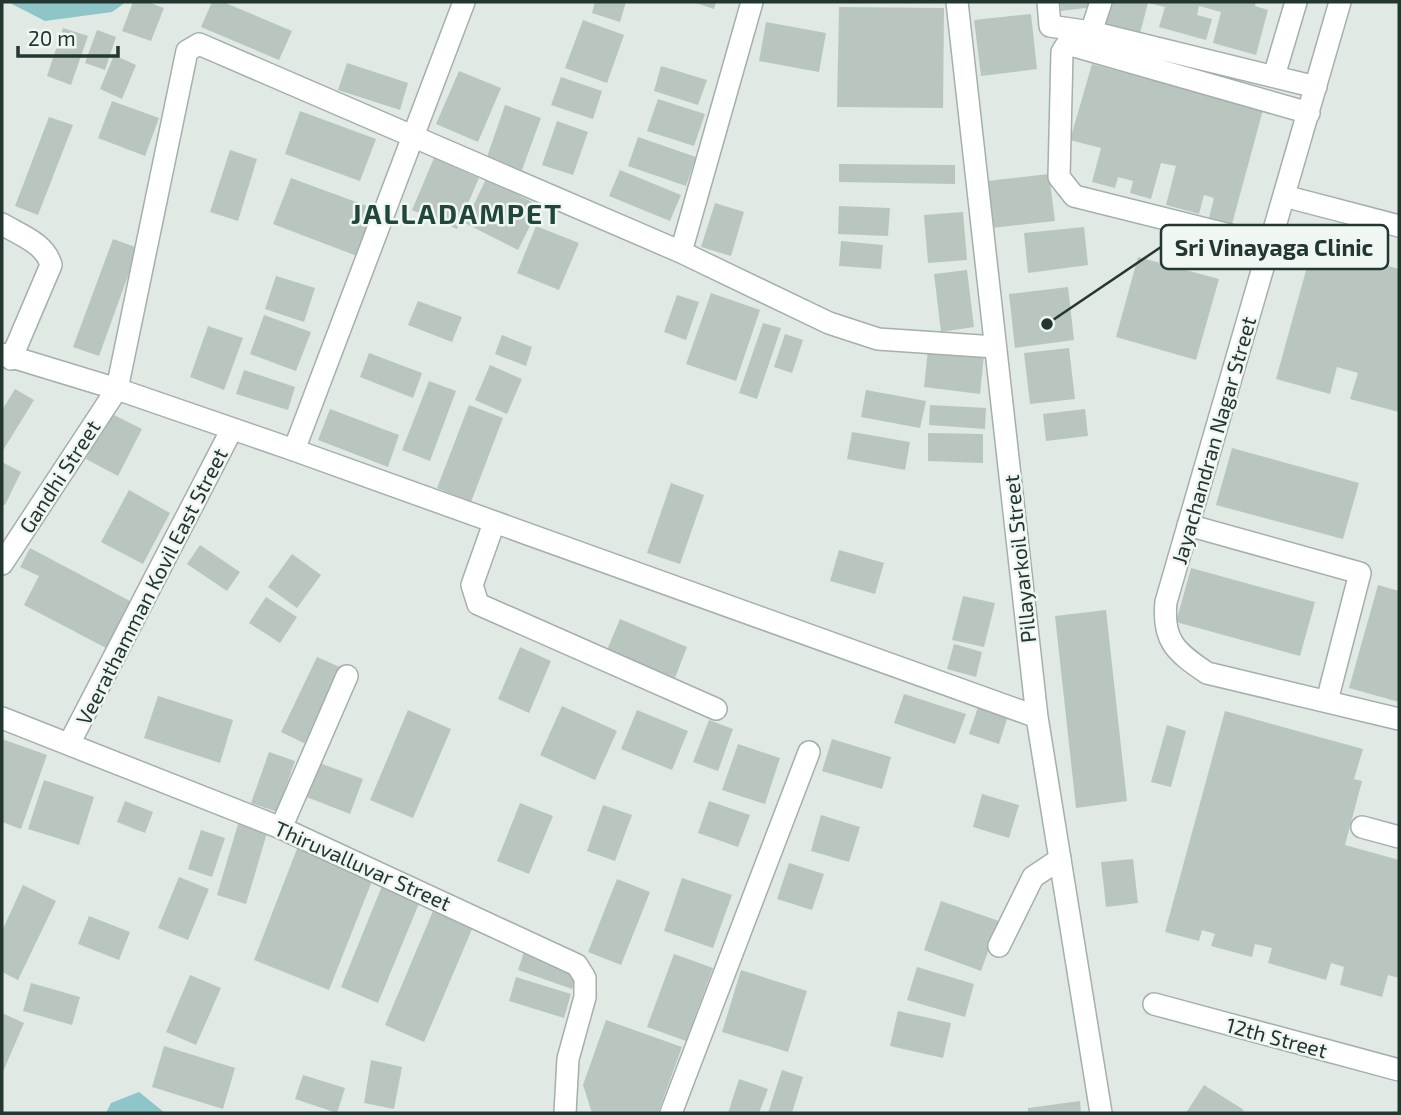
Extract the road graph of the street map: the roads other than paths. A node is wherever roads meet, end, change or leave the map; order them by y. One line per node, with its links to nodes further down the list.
1 (464, 2): 12 (street)
2 (752, 2): 17 (street)
3 (957, 2): 18 (street, Pillayarkoil Street)
4 (1048, 2): 8 (street)
5 (1101, 2): 8 (street)
6 (1296, 2): 9 (street)
7 (1340, 2): 10 (street, Jayachandran Nagar Street)
8 (1091, 32): 9 (street)
9 (1273, 76): 10 (street)
10 (1316, 87): 11 (street, Jayachandran Nagar Street)
11 (1309, 113): 13 (street, Jayachandran Nagar Street); 16 (street)
12 (410, 138): 17 (street); 20 (street); 22 (street)
13 (1284, 196): 15 (street); 16 (street, Jayachandran Nagar Street)
14 (2, 224): 19 (street)
15 (1399, 226)
16 (1270, 245): 24 (street, Jayachandran Nagar Street)
17 (681, 252): 18 (street)
18 (995, 347): 29 (street, Pillayarkoil Street)
19 (6, 356): 20 (street)
20 (117, 389): 21 (street); 25 (street, Gandhi Street)
21 (232, 429): 22 (street); 32 (street, Veerathamman Kovil East Street)
22 (294, 450): 23 (street)
23 (494, 523): 28 (street); 29 (street)
24 (1188, 525): 27 (street, Jayachandran Nagar Street); 27 (street)
25 (2, 564)
26 (347, 676): 35 (street)
27 (1327, 701): 31 (street, Jayachandran Nagar Street)
28 (716, 709)
29 (1037, 717): 37 (street, Pillayarkoil Street)
30 (2, 719): 32 (street, Thiruvalluvar Street)
31 (1399, 719)
32 (69, 744): 35 (street, Thiruvalluvar Street)
33 (809, 752): 42 (street)
34 (1362, 827): 36 (street)
35 (281, 828): 41 (street, Thiruvalluvar Street)
36 (1399, 837)
37 (1060, 859): 38 (street); 43 (street, Pillayarkoil Street)
38 (999, 946)
39 (1154, 1004): 40 (street, 12th Street)
40 (1399, 1070)
41 (565, 1113)
42 (671, 1113)
43 (1101, 1113)

